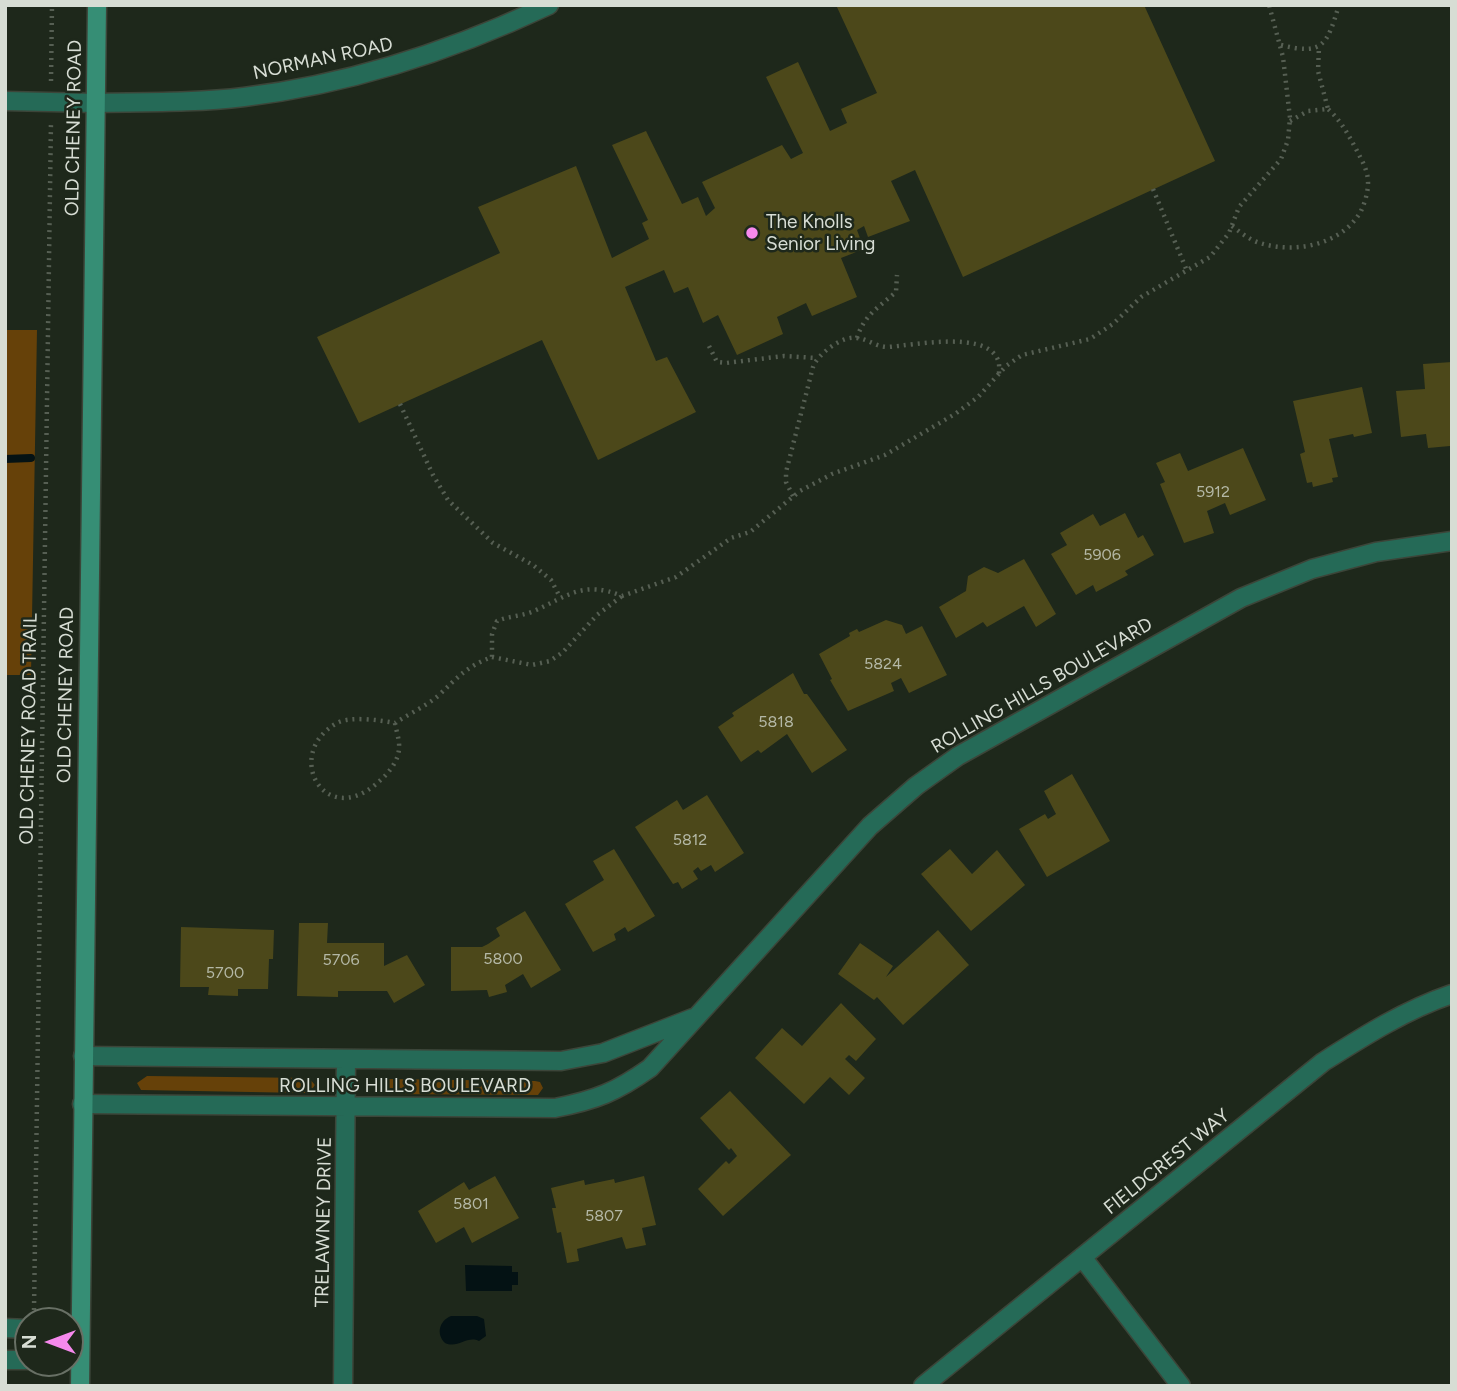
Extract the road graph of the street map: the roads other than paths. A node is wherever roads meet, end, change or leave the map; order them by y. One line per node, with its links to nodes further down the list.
1 (97, 5): 4 (main road, OLD CHENEY ROAD)
2 (549, 5): 4 (street, NORMAN ROAD)
3 (5, 101): 4 (street, NORMAN ROAD)
4 (95, 103): 8 (main road, OLD CHENEY ROAD)
5 (1452, 541): 7 (street, ROLLING HILLS BOULEVARD)
6 (1452, 994): 12 (street, FIELDCREST WAY)
7 (696, 1017): 9 (street, ROLLING HILLS BOULEVARD); 11 (street, ROLLING HILLS BOULEVARD)
8 (83, 1056): 9 (street, ROLLING HILLS BOULEVARD); 10 (main road, OLD CHENEY ROAD)
9 (346, 1059): 11 (street, TRELAWNEY DRIVE)
10 (82, 1104): 11 (street, ROLLING HILLS BOULEVARD); 13 (main road, OLD CHENEY ROAD)
11 (346, 1107): 14 (street, TRELAWNEY DRIVE)
12 (1082, 1257): 15 (street, FIELDCREST WAY); 16 (street)
13 (75, 1307)
14 (343, 1386)
15 (923, 1386)
16 (1181, 1386)

